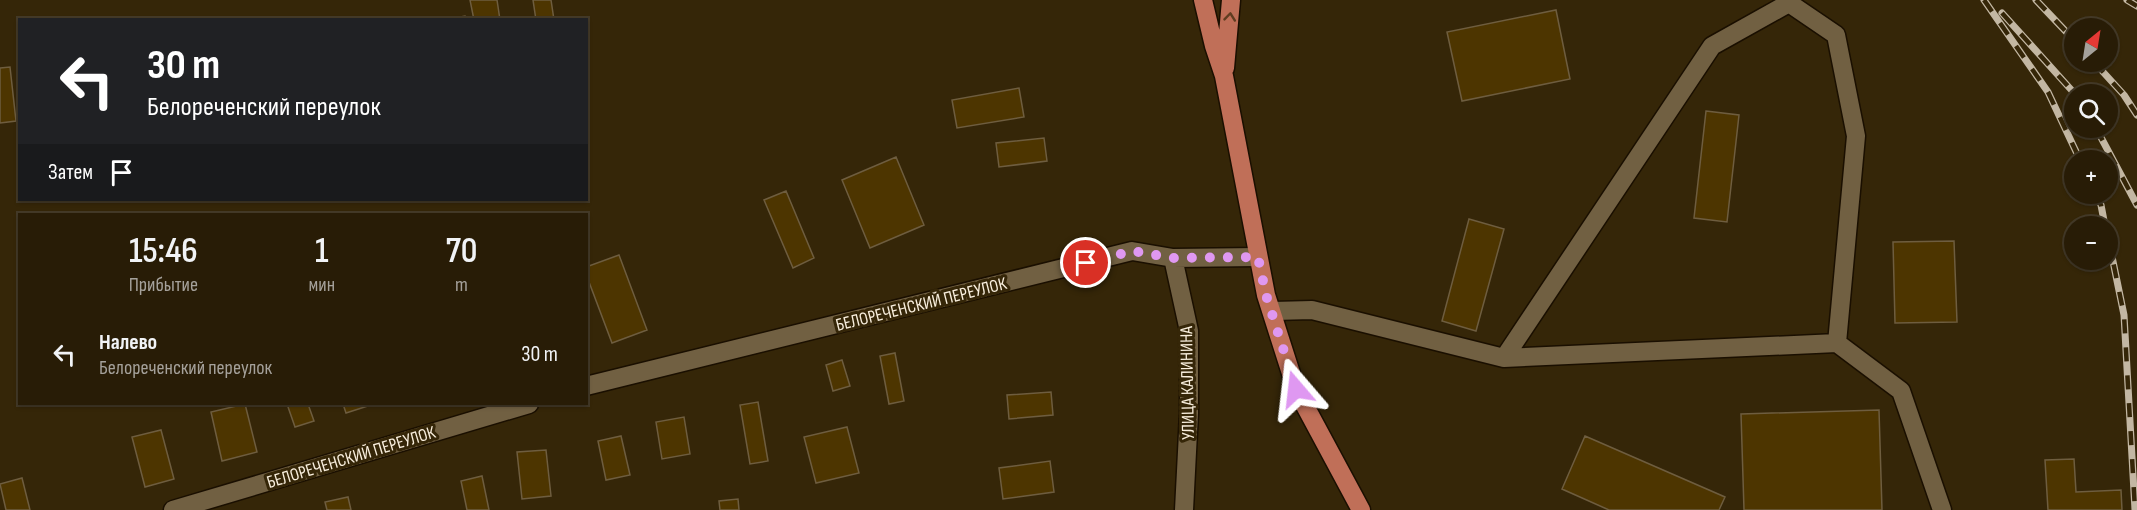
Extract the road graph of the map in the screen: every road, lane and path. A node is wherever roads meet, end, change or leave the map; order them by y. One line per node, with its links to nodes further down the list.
1 (1203, 0): 3 (main road)
2 (1232, 0): 3 (main road, one-way to 2)
3 (1224, 76): 4 (main road)
4 (1258, 257): 5 (street, БЕЛОРЕЧЕНСКИЙ ПЕРЕУЛОК); 6 (main road)
5 (1173, 258): 9 (street, БЕЛОРЕЧЕНСКИЙ ПЕРЕУЛОК); 12 (street, УЛИЦА КАЛИНИНА)
6 (1273, 311): 8 (street); 13 (main road)
7 (1837, 343): 8 (street); 8 (street); 14 (street)
8 (1504, 358)
9 (588, 386)
10 (526, 405): 11 (street, БЕЛОРЕЧЕНСКИЙ ПЕРЕУЛОК)
11 (173, 510)
12 (1184, 510)
13 (1360, 510)
14 (1942, 510)

